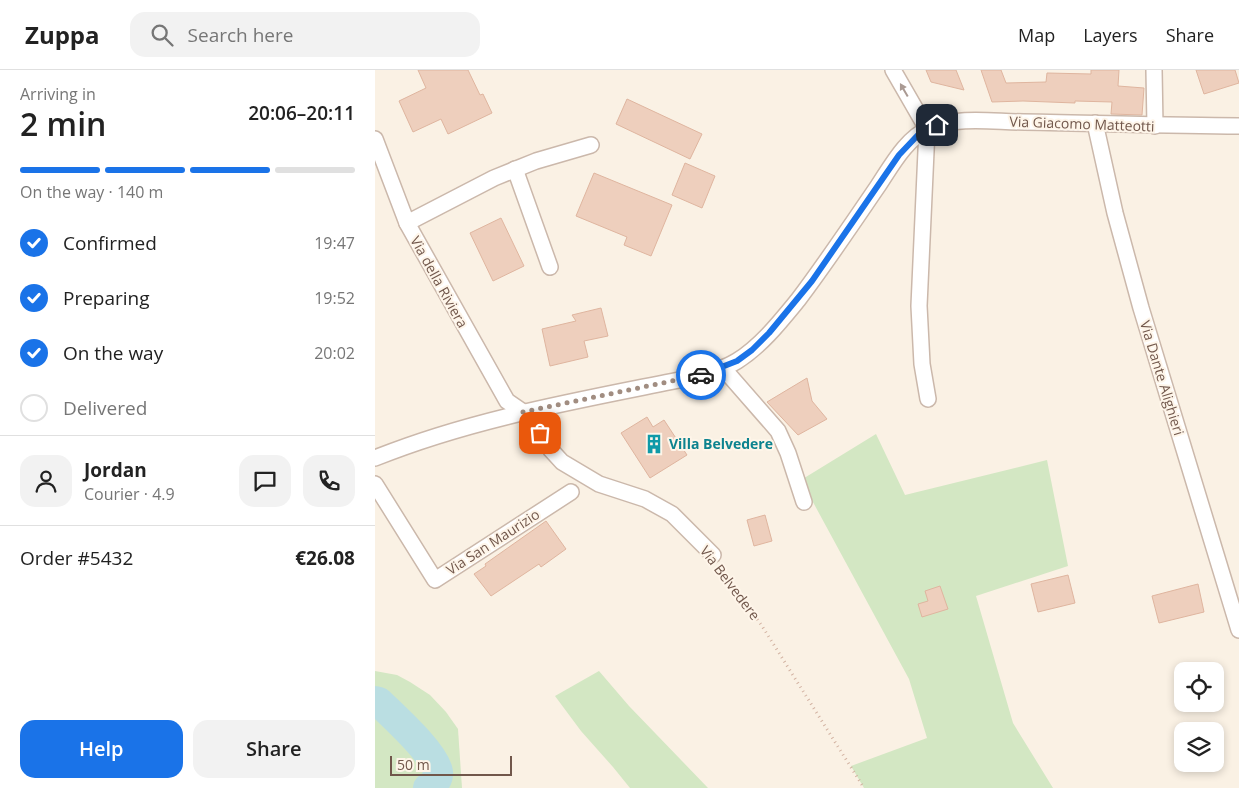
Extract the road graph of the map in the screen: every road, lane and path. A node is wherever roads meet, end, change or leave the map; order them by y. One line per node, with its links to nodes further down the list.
1 (893, 70): 6 (street, one-way to 1)
2 (1155, 70): 4 (street)
3 (1095, 123): 4 (street, Via Giacomo Matteotti); 6 (street, Via Giacomo Matteotti); 20 (street, Via Dante Alighieri)
4 (1155, 126): 5 (street, Via Giacomo Matteotti)
5 (1239, 126)
6 (927, 129): 12 (street, Via Giacomo Matteotti); 13 (street)
7 (375, 139): 10 (street, Via della Riviera)
8 (591, 145): 9 (street)
9 (515, 169): 10 (street); 11 (street)
10 (407, 223): 14 (street, Via della Riviera)
11 (550, 266)
12 (723, 368): 14 (street, Via Giacomo Matteotti); 18 (street)
13 (928, 399)
14 (523, 412): 15 (street, Via Giacomo Matteotti); 19 (street, Via Belvedere)
15 (375, 458)
16 (375, 484): 17 (street, Via San Maurizio)
17 (571, 492)
18 (804, 502)
19 (713, 555): 21 (path, Via Belvedere)
20 (1239, 630)
21 (864, 788)

